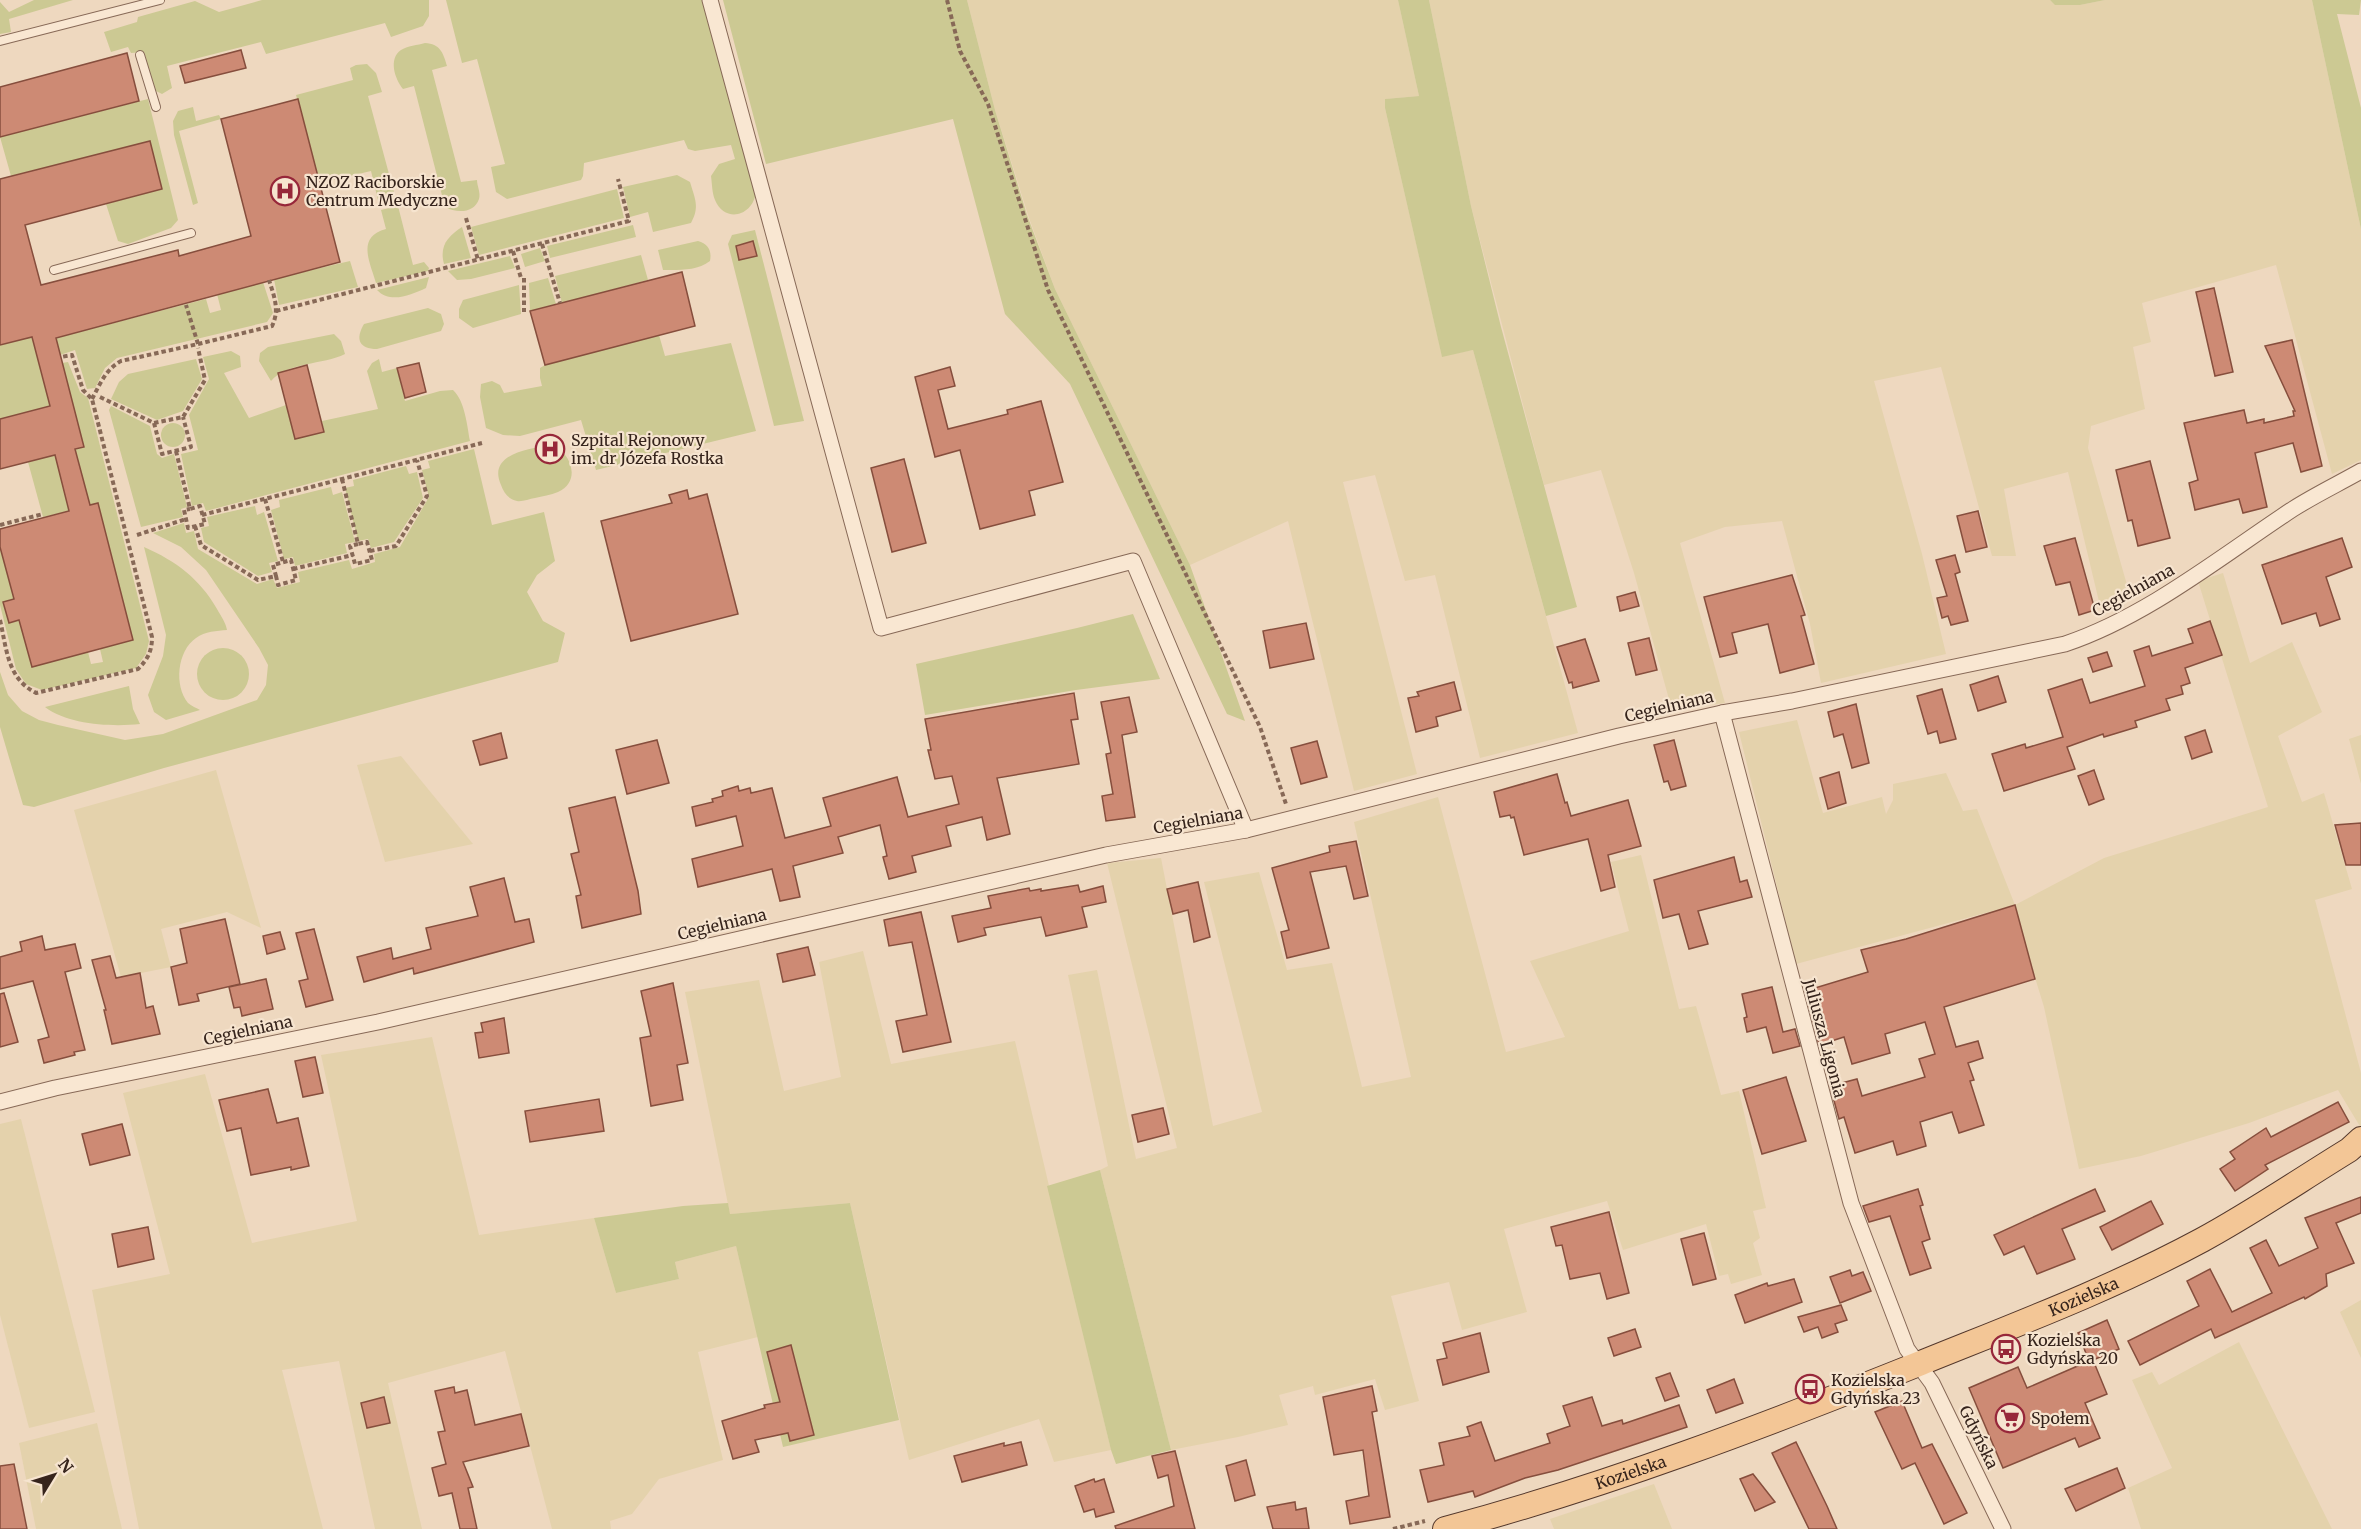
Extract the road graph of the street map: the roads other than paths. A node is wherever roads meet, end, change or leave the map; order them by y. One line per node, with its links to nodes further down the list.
1 (160, 0): 3 (lane)
2 (710, 0): 10 (street)
3 (0, 41)
4 (140, 55): 5 (lane)
5 (156, 107)
6 (191, 233): 7 (lane)
7 (54, 270)
8 (2361, 471): 9 (street, Cegielniana)
9 (1722, 713): 10 (street, Cegielniana); 13 (street, Juliusza Ligonia)
10 (1246, 830): 11 (street, Cegielniana)
11 (0, 1102)
12 (2361, 1139): 13 (main road, Kozielska)
13 (1918, 1364): 14 (main road, Kozielska); 15 (street, Gdyńska)
14 (1445, 1529)
15 (2003, 1529)

